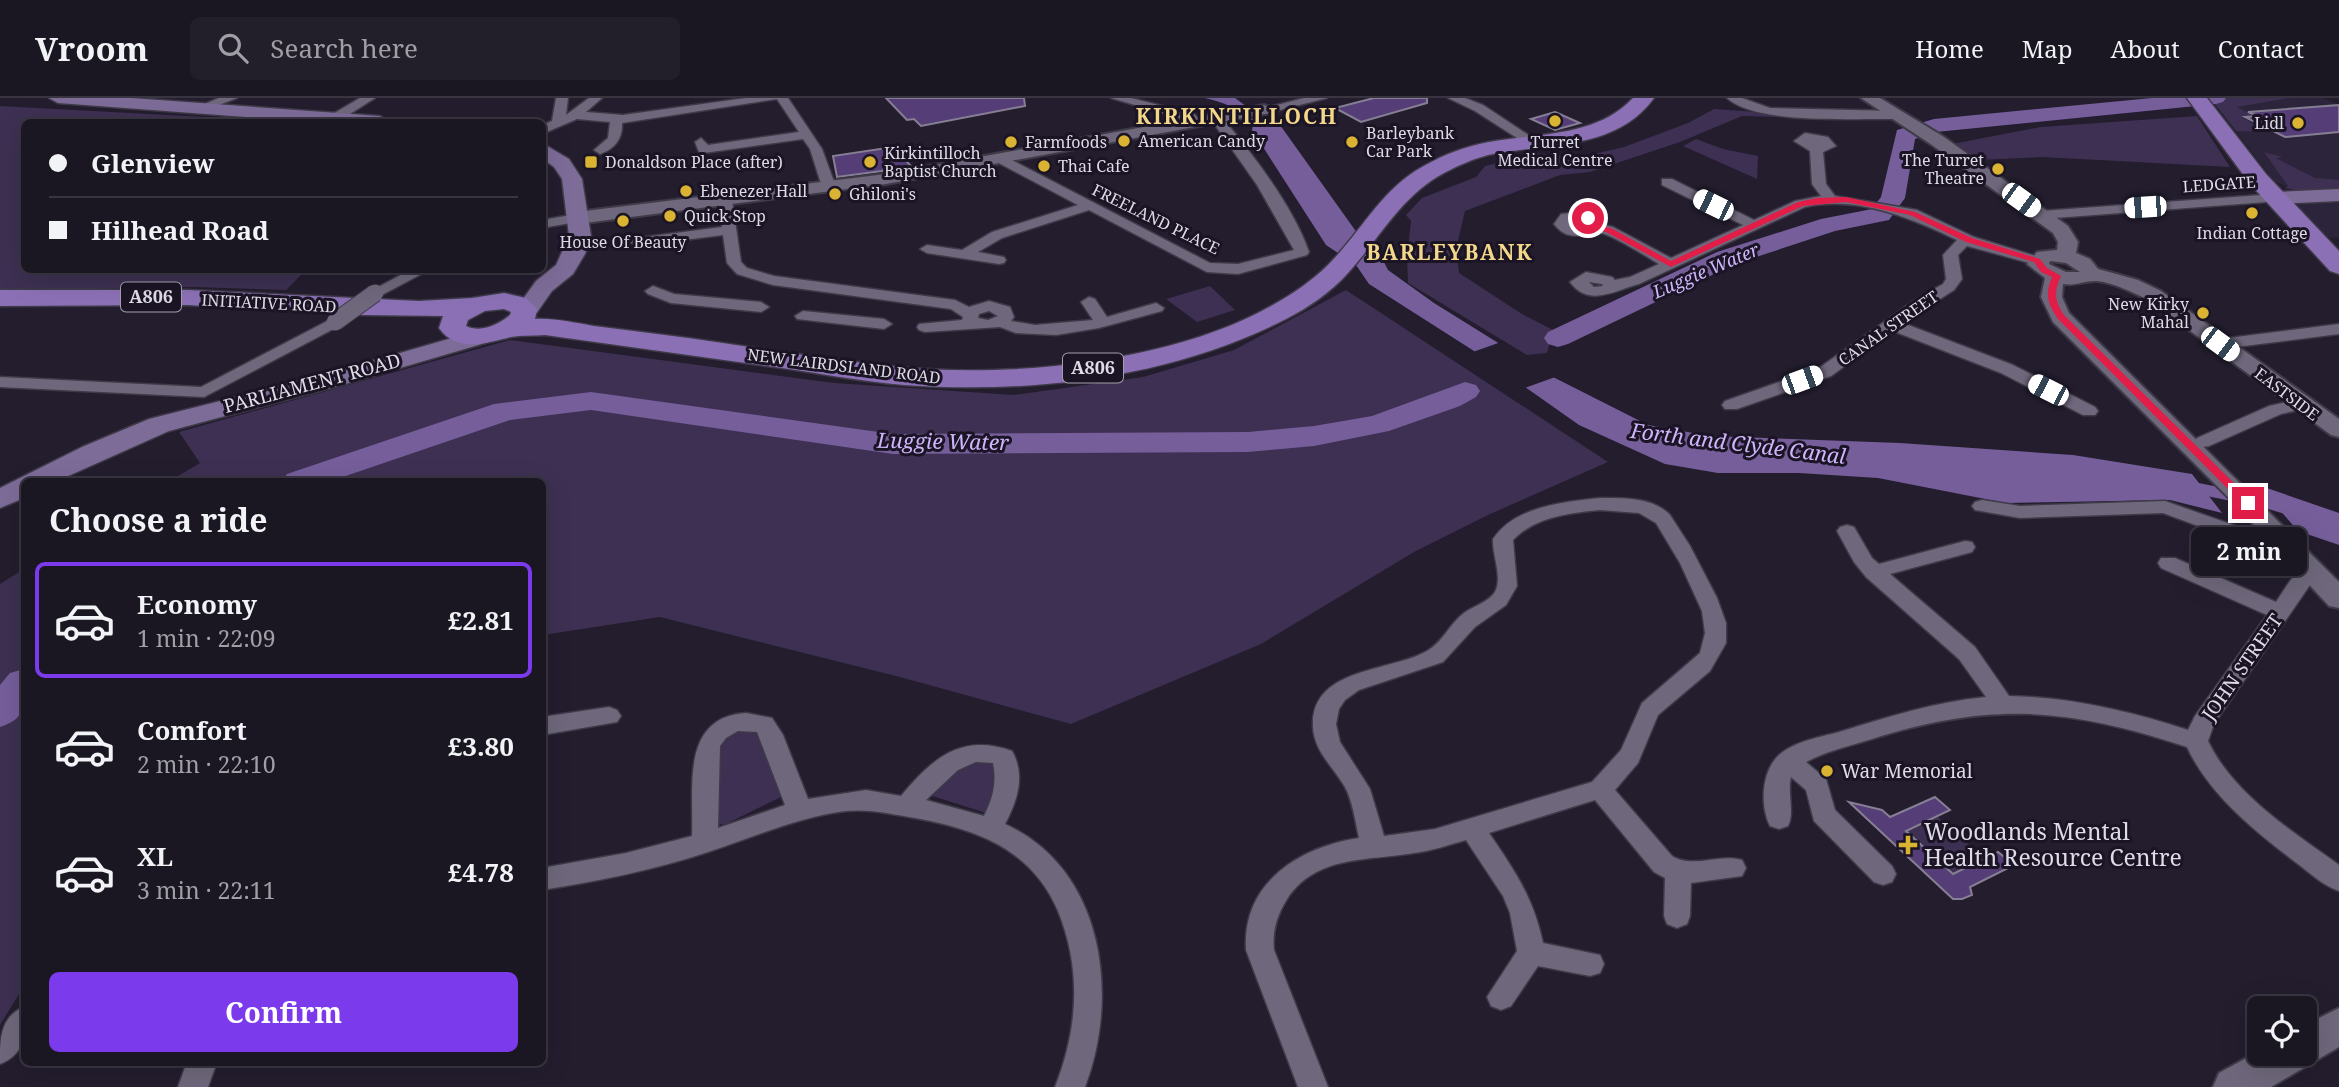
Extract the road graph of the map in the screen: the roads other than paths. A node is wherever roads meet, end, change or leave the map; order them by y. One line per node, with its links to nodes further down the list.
1 (58, 98): 15 (main road)
2 (172, 98): 14 (main road); 15 (main road)
3 (369, 98): 21 (street)
4 (562, 98): 27 (street)
5 (596, 98): 20 (street)
6 (772, 98): 24 (street)
7 (782, 98): 30 (street)
8 (1117, 98): 26 (street)
9 (1321, 98): 16 (street)
10 (1454, 98): 28 (street)
11 (1644, 98): 31 (main road, A806)
12 (1733, 98): 25 (street)
13 (1869, 98): 25 (street)
14 (226, 99): 18 (street)
15 (107, 100): 18 (main road)
16 (1304, 100): 19 (street)
17 (2202, 104): 43 (main road)
18 (201, 108): 21 (main road)
19 (1264, 110): 22 (street)
20 (575, 115): 24 (street); 27 (street)
21 (335, 118): 23 (main road)
22 (1221, 118): 26 (street); 46 (street, FREELAND PLACE)
23 (346, 119)
24 (616, 119): 35 (street)
25 (1900, 119): 47 (street)
26 (1195, 121): 38 (street)
27 (558, 124): 29 (street)
28 (1510, 127): 31 (main road); 32 (street); 36 (main road)
29 (546, 128)
30 (808, 135): 33 (street); 41 (street)
31 (1575, 136): 32 (main road, A806)
32 (1536, 144): 36 (main road, NEW LAIRDSLAND ROAD / A806); 39 (main road, NEW LAIRDSLAND ROAD / A806)
33 (700, 147)
34 (1816, 148): 44 (street)
35 (600, 150)
36 (1486, 150): 39 (main road, NEW LAIRDSLAND ROAD / A806)
37 (546, 152): 48 (main road)
38 (1000, 158): 41 (street); 46 (street, FREELAND PLACE)
39 (1454, 162): 79 (main road, NEW LAIRDSLAND ROAD / A806)
40 (1667, 183): 50 (street)
41 (828, 187): 45 (street)
42 (2339, 195): 43 (main road)
43 (2274, 198): 47 (street, LEDGATE); 61 (main road)
44 (1830, 199): 50 (street); 53 (street)
45 (725, 200): 48 (street); 52 (street)
46 (1089, 206): 56 (street)
47 (2041, 215): 60 (street)
48 (577, 219): 49 (street); 65 (main road)
49 (546, 223)
50 (1755, 226): 59 (street)
51 (1597, 228): 59 (street)
52 (729, 230): 54 (street); 63 (street)
53 (1969, 240): 58 (street); 81 (street, CANAL STREET)
54 (637, 242)
55 (927, 249): 56 (street)
56 (967, 253): 57 (street)
57 (999, 260)
58 (2037, 261): 60 (street)
59 (1671, 264): 64 (street)
60 (2061, 266): 85 (street, EASTSIDE); 100 (street)
61 (2339, 266)
62 (416, 273): 69 (street)
63 (752, 275): 67 (street); 72 (street)
64 (1612, 285)
65 (544, 286): 71 (main road); 79 (main road)
66 (653, 291): 72 (street)
67 (877, 292): 76 (street); 78 (street)
68 (0, 298): 69 (main road, INITIATIVE ROAD / A806)
69 (372, 301): 71 (main road, A806); 82 (main road, A806); 88 (street, bridge)
70 (1089, 302): 77 (street)
71 (486, 304): 79 (main road); 82 (main road)
72 (726, 304): 73 (street)
73 (761, 307)
74 (1156, 308): 77 (street)
75 (803, 316): 78 (street)
76 (971, 318): 77 (street); 83 (street)
77 (1102, 321)
78 (849, 322): 80 (street)
79 (517, 324): 82 (main road); 86 (main road, PARLIAMENT ROAD)
80 (884, 324)
81 (1893, 324): 90 (street, CANAL STREET); 91 (street)
82 (452, 326): 86 (main road, PARLIAMENT ROAD)
83 (925, 327)
84 (2339, 329): 85 (street)
85 (2220, 344): 89 (street, EASTSIDE)
86 (424, 353): 88 (main road, PARLIAMENT ROAD)
87 (0, 382): 88 (street)
88 (198, 402): 94 (main road, PARLIAMENT ROAD)
89 (2301, 404): 92 (street, EASTSIDE); 93 (street)
90 (1731, 405)
91 (2089, 411)
92 (2339, 430)
93 (2203, 442)
94 (41, 478)
95 (21, 488): 96 (main road)
96 (0, 499)
97 (1982, 506): 100 (street)
98 (1847, 531): 102 (street)
99 (1965, 547): 102 (street)
100 (2297, 555): 103 (street)
101 (2168, 563): 105 (street)
102 (1873, 572): 106 (street)
103 (2317, 576): 104 (street); 105 (street, JOHN STREET)
104 (2339, 599)
105 (2280, 612): 109 (street, JOHN STREET)
106 (2003, 704): 109 (street); 110 (street)
107 (609, 716): 108 (street)
108 (546, 725)
109 (2196, 741): 123 (street, JOHN STREET)
110 (1788, 760): 114 (street); 121 (street)
111 (1600, 789): 115 (street); 118 (street); 120 (street)
112 (907, 806): 113 (street); 116 (street); 116 (street)
113 (800, 811): 117 (street); 117 (street)
114 (1779, 819)
115 (1471, 827): 118 (street); 125 (street)
116 (990, 828): 135 (street)
117 (705, 843): 122 (street)
118 (1373, 846): 136 (street)
119 (1733, 868): 120 (street)
120 (1678, 873): 124 (street)
121 (1883, 874)
122 (546, 878)
123 (2339, 880)
124 (1677, 916)
125 (1531, 953): 126 (street); 127 (street)
126 (1590, 964)
127 (1502, 997)
128 (21, 1024): 131 (street)
129 (2339, 1026): 130 (street)
130 (2317, 1039)
131 (0, 1050)
132 (201, 1066): 134 (street)
133 (2270, 1066): 137 (street)
134 (193, 1087)
135 (1070, 1087)
136 (1313, 1087)
137 (2233, 1087)

